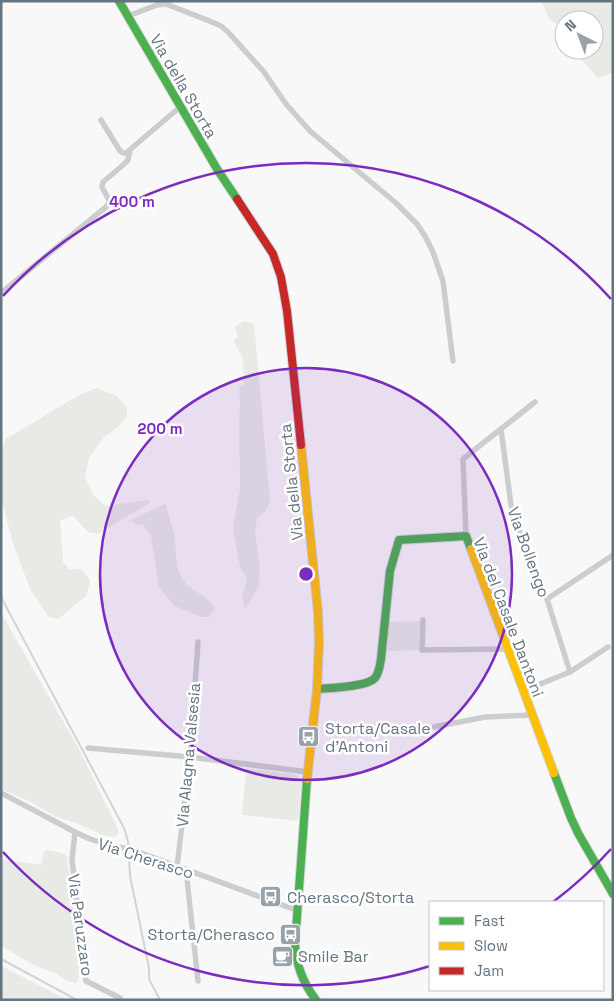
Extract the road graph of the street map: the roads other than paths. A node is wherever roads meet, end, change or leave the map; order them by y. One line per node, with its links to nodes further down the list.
1 (119, 1): 4 (main road, Via della Storta)
2 (163, 1): 3 (street)
3 (153, 6): 4 (street); 9 (street)
4 (128, 16): 5 (main road, Via della Storta)
5 (180, 107): 7 (street); 20 (main road, Via della Storta)
6 (101, 120): 7 (street)
7 (130, 150): 8 (street)
8 (1, 293)
9 (452, 361)
10 (535, 402): 11 (street)
11 (500, 429): 12 (street); 14 (street, Via Bollengo)
12 (466, 536): 18 (main road, Via del Casale Dantoni); 20 (main road, Via del Casale Dantoni)
13 (613, 554): 14 (street)
14 (547, 599): 19 (street, Via Bollengo)
15 (423, 620): 18 (street)
16 (198, 642): 25 (street, Via Alagna Valsesia)
17 (608, 647): 19 (street)
18 (508, 649): 21 (main road, Via del Casale Dantoni)
19 (570, 672): 21 (street)
20 (317, 688): 26 (main road, Via della Storta)
21 (523, 691): 22 (main road, Via del Casale Dantoni)
22 (532, 714): 23 (street); 31 (main road, Via del Casale Dantoni)
23 (434, 727)
24 (88, 748): 25 (street)
25 (190, 757): 26 (street); 29 (street, Via Alagna Valsesia)
26 (308, 772): 32 (main road, Via della Storta)
27 (1, 793): 28 (street, Via Cherasco)
28 (75, 832): 29 (street, Via Cherasco); 34 (street, Via Paruzzaro)
29 (177, 867): 30 (street, Via Cherasco)
30 (186, 870): 32 (street, Via Cherasco); 33 (street)
31 (613, 894)
32 (296, 910): 35 (main road, Via della Storta)
33 (198, 982)
34 (120, 998)
35 (316, 1000)

